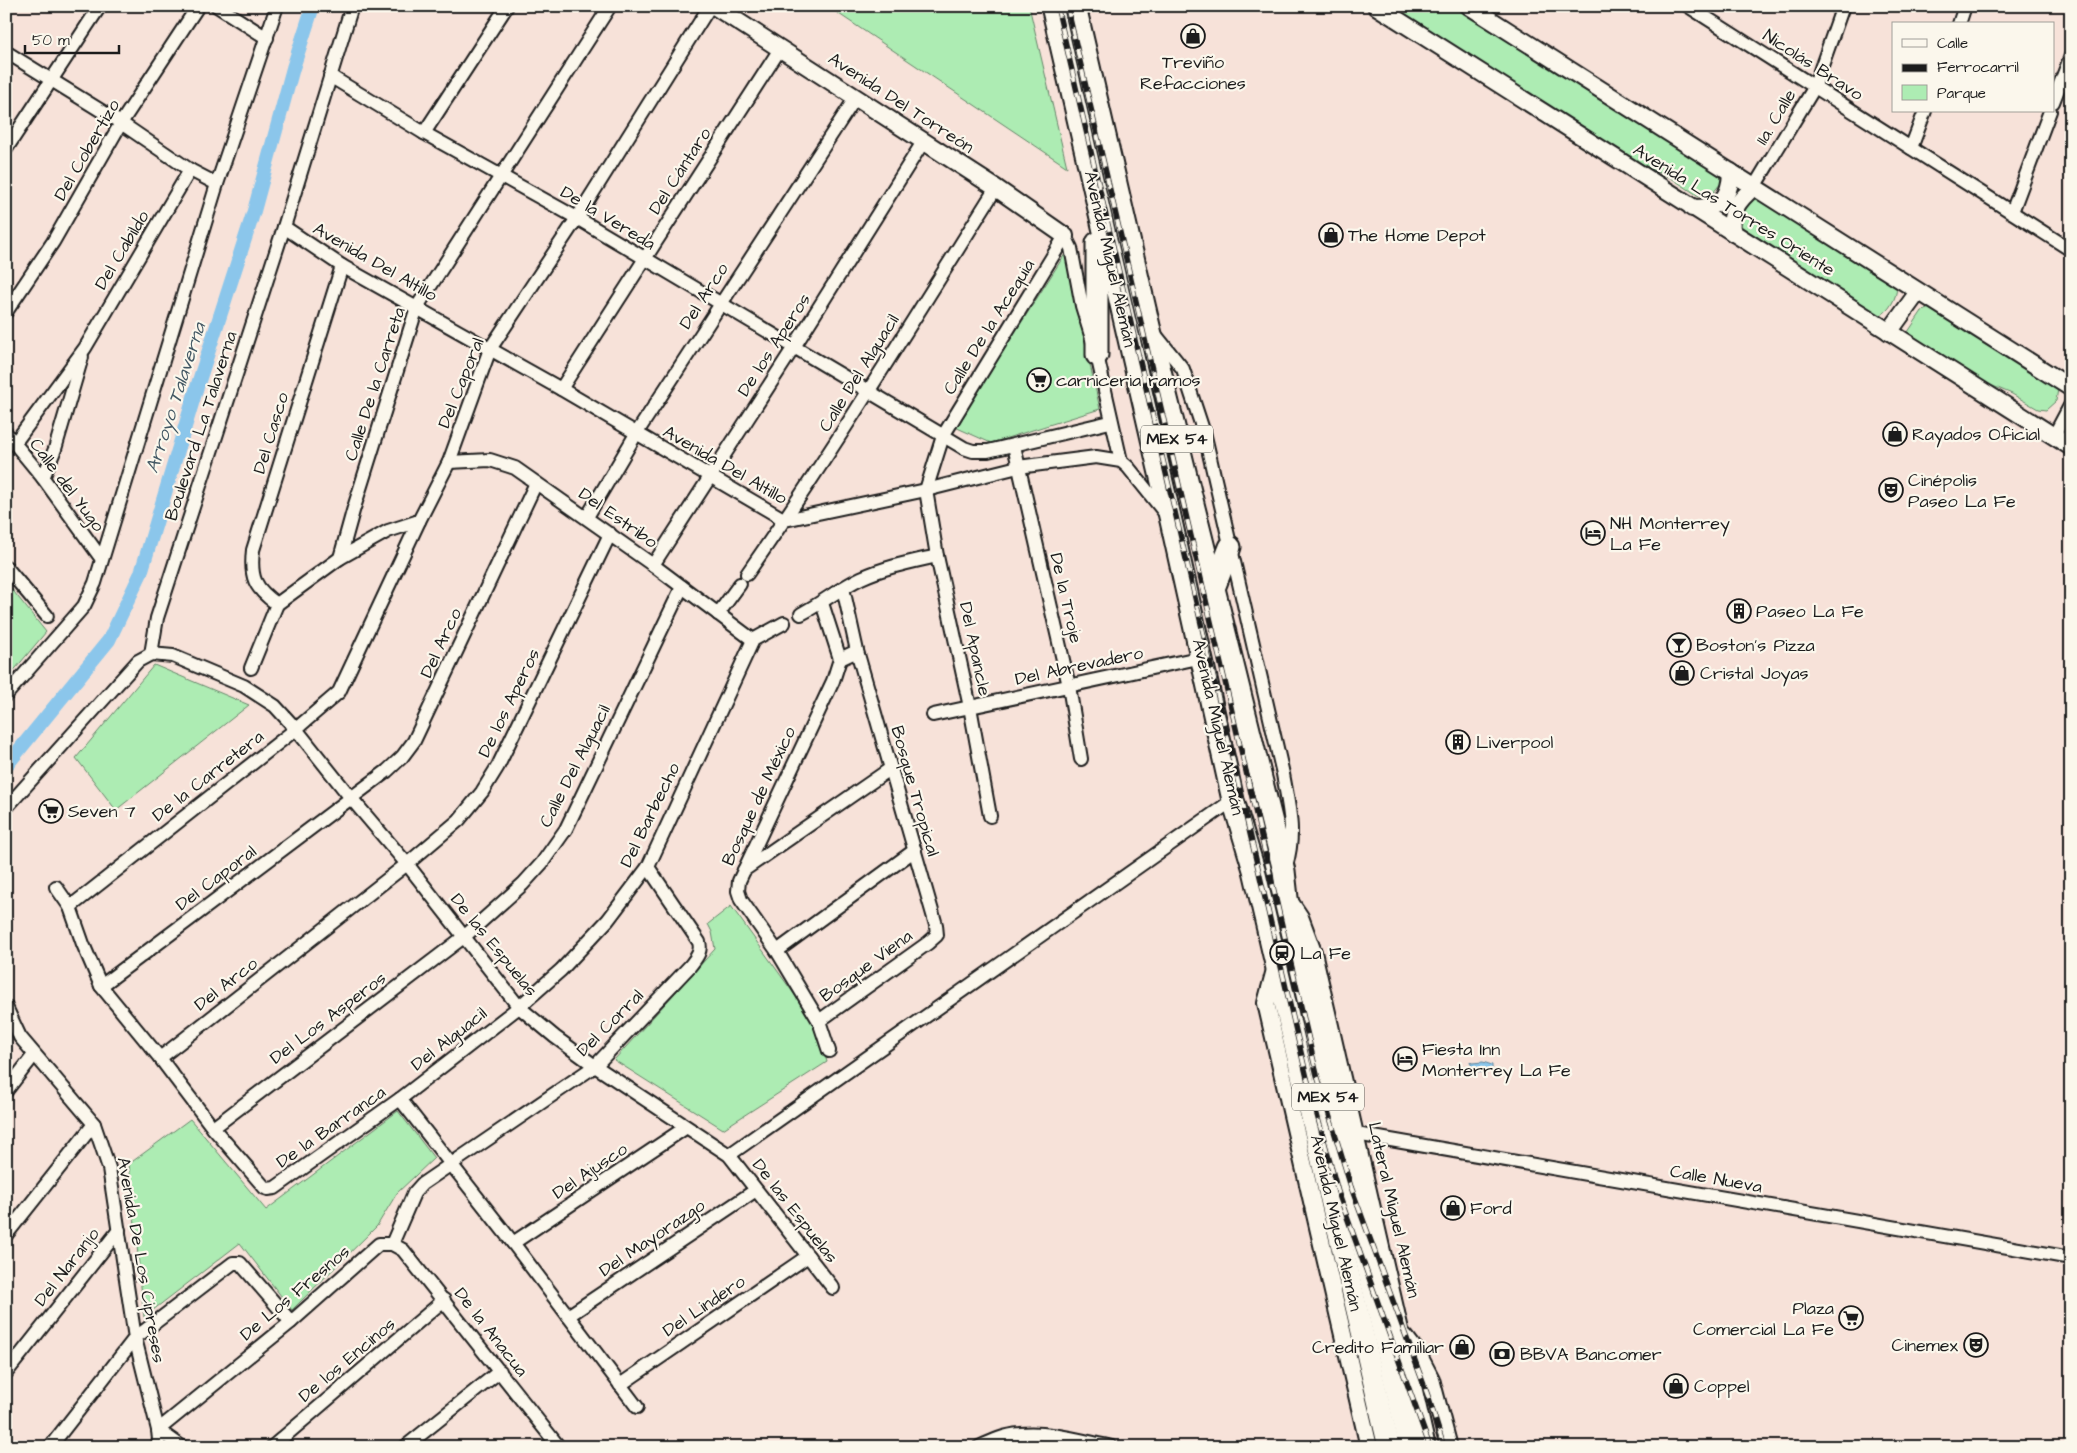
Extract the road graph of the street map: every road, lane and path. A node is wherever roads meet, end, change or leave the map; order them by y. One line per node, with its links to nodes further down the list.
1 (100, 6): 23 (street)
2 (198, 6): 29 (street, Del Cobertizo)
3 (217, 6): 18 (street)
4 (277, 6): 18 (street)
5 (352, 6): 22 (street, Boulevard La Talaverna)
6 (507, 6): 30 (street)
7 (610, 6): 36 (street, Calle De la Carreta)
8 (710, 6): 43 (street, Del Caporal)
9 (714, 6): 19 (street, Avenida Del Torreón)
10 (1052, 6): 40 (highway, Avenida Miguel Alemán / MEX 54)
11 (1075, 6): 54 (highway, Avenida Miguel Alemán / MEX 54)
12 (1376, 6): 41 (street, Avenida Las Torres Oriente)
13 (1469, 6): 35 (street, Avenida Las Torres Oriente)
14 (1688, 6): 24 (street, Nicolás Bravo)
15 (1843, 6): 24 (street, 11a. Calle)
16 (1965, 6): 17 (street)
17 (1960, 22)
18 (267, 38): 37 (street)
19 (780, 49): 25 (street, Avenida Del Torreón); 48 (street, Del Cántaro)
20 (6, 52): 23 (street)
21 (2071, 56): 26 (street)
22 (330, 76): 30 (street, De la Vereda); 44 (street, Boulevard La Talaverna)
23 (53, 80): 29 (street); 33 (street)
24 (1814, 88): 32 (street, Nicolás Bravo); 38 (street, 11a. Calle)
25 (856, 97): 31 (street, Avenida Del Torreón); 51 (street, Del Arco)
26 (2054, 99)
27 (1925, 112): 32 (street)
28 (2050, 112): 42 (street)
29 (121, 123): 34 (street); 53 (street, Del Cobertizo)
30 (424, 133): 36 (street, De la Vereda)
31 (923, 142): 39 (street, Avenida Del Torreón); 56 (street, De los Aperos)
32 (1911, 148): 42 (street, Nicolás Bravo)
33 (6, 150)
34 (190, 170): 37 (street); 57 (street, Del Cabildo)
35 (1730, 172): 38 (street, Avenida Las Torres Oriente); 41 (street)
36 (501, 178): 43 (street, De la Vereda); 52 (street, Calle De la Carreta)
37 (217, 184): 86 (street)
38 (1754, 187): 45 (street); 50 (street, Avenida Las Torres Oriente)
39 (996, 188): 46 (street, Avenida Del Torreón); 62 (street, Calle Del Alguacil)
40 (1097, 208): 59 (highway); 82 (highway, Avenida Miguel Alemán / MEX 54)
41 (1692, 208): 45 (street, Avenida Las Torres Oriente)
42 (2012, 212): 47 (street, Nicolás Bravo)
43 (577, 218): 48 (street, De la Vereda); 58 (street, Del Caporal)
44 (284, 227): 49 (street, Avenida Del Altillo); 101 (street, Boulevard La Talaverna)
45 (1733, 232): 55 (street, Avenida Las Torres Oriente)
46 (1066, 236): 59 (street); 67 (street, Calle De la Acequia)
47 (2071, 250)
48 (644, 260): 51 (street, De la Vereda); 60 (street, Del Cántaro)
49 (342, 266): 52 (street, Avenida Del Altillo); 94 (street, Del Casco)
50 (1918, 292): 55 (street); 61 (street, Avenida Las Torres Oriente)
51 (719, 304): 56 (street, De la Vereda); 66 (street, Del Arco)
52 (417, 307): 58 (street, Avenida Del Altillo); 87 (street, Calle De la Carreta)
53 (6, 312)
54 (1149, 326): 84 (street); 92 (highway, Avenida Miguel Alemán / MEX 54)
55 (1889, 332): 68 (street, Avenida Las Torres Oriente)
56 (794, 347): 62 (street, De la Vereda); 75 (street, De los Aperos)
57 (85, 348): 69 (street, Del Cabildo); 76 (street, Del Cabildo)
58 (490, 348): 60 (street, Avenida Del Altillo); 73 (street, Del Caporal)
59 (1097, 355): 64 (street)
60 (561, 388): 66 (street, Avenida Del Altillo)
61 (2071, 388)
62 (868, 391): 67 (street, De la Vereda); 80 (street, Calle Del Alguacil)
63 (2071, 404): 68 (street)
64 (1110, 422): 70 (street, De la Vereda); 72 (street)
65 (6, 433): 69 (street, Calle del Yugo)
66 (636, 434): 75 (street, Avenida Del Altillo); 79 (street, Del Arco)
67 (943, 436): 70 (street, De la Vereda); 78 (street, Calle De la Acequia)
68 (2054, 436): 71 (street, Avenida Las Torres Oriente)
69 (14, 444): 76 (street, Calle del Yugo)
70 (1014, 446): 74 (street, De la Troje)
71 (2071, 447)
72 (1121, 461): 74 (street, Avenida Del Altillo); 82 (street)
73 (449, 462): 77 (street, Del Estribo); 81 (street, Del Caporal)
74 (1018, 467): 78 (street, Avenida Del Altillo); 105 (street, De la Troje)
75 (710, 476): 80 (street, Avenida Del Altillo); 88 (street, De los Aperos)
76 (43, 478): 86 (street, Calle del Yugo)
77 (536, 483): 79 (street, Del Estribo); 112 (street, Del Arco)
78 (926, 490): 80 (street, Avenida Del Altillo); 85 (street, Del Apancle)
79 (587, 517): 83 (street, Del Estribo)
80 (785, 520): 95 (street, Calle Del Alguacil)
81 (419, 521): 87 (street); 109 (street, Del Caporal)
82 (1171, 521): 102 (highway, Avenida Miguel Alemán / MEX 54)
83 (610, 534): 88 (street, Del Estribo); 117 (street, De los Aperos)
84 (1230, 547): 92 (highway); 120 (street)
85 (937, 556): 91 (street); 107 (street, Del Apancle)
86 (101, 558): 106 (street)
87 (340, 558): 94 (street)
88 (653, 565): 90 (street, Del Estribo)
89 (6, 566): 97 (street)
90 (682, 587): 95 (street, Del Estribo); 124 (street, Calle Del Alguacil)
91 (843, 588): 93 (street); 100 (street, Bosque Tropical)
92 (1213, 590): 120 (highway, Avenida Miguel Alemán / MEX 54)
93 (822, 603): 96 (street); 103 (street)
94 (277, 604): 104 (street)
95 (718, 614): 99 (street, Del Estribo)
96 (801, 614)
97 (46, 616)
98 (784, 623): 99 (street)
99 (753, 640): 118 (street, Del Barbecho)
100 (857, 651): 103 (street); 111 (street, Bosque Tropical)
101 (151, 654): 109 (street, De las Espuelas); 113 (street)
102 (1202, 657): 105 (street, Del Abrevadero); 114 (highway, Avenida Miguel Alemán / MEX 54)
103 (840, 659): 119 (street, Bosque de México)
104 (252, 668)
105 (1069, 686): 107 (street, Del Abrevadero); 110 (street, De la Troje)
106 (6, 695)
107 (970, 707): 108 (street, Del Abrevadero); 115 (street, Del Apancle)
108 (933, 715)
109 (296, 729): 112 (street, De las Espuelas); 123 (street, De la Carretera)
110 (1081, 759)
111 (890, 769): 116 (street, Bosque Tropical); 119 (street)
112 (351, 798): 117 (street, De las Espuelas); 128 (street, Del Caporal)
113 (8, 800)
114 (1233, 800): 127 (highway, Avenida Miguel Alemán / MEX 54); 142 (street)
115 (990, 816)
116 (915, 850): 125 (street, Bosque Tropical); 126 (street)
117 (407, 864): 124 (street, De las Espuelas); 134 (street, Del Arco)
118 (648, 867): 130 (street, Del Barbecho); 135 (street, Del Corral)
119 (744, 870): 126 (street, Bosque de México)
120 (1284, 871): 122 (highway, Avenida Miguel Alemán / MEX 54)
121 (56, 886): 123 (street, De la Barranca)
122 (1288, 898): 141 (street, Lateral Miguel Alemán); 152 (highway, Avenida Miguel Alemán / MEX 54)
123 (70, 907): 128 (street, De la Barranca)
124 (465, 936): 130 (street, De las Espuelas); 139 (street, Del Los Asperos)
125 (933, 940): 131 (street, Bosque Viena)
126 (777, 951): 131 (street, Bosque de México)
127 (1276, 966): 152 (highway, Avenida Miguel Alemán / MEX 54); 171 (street)
128 (101, 986): 134 (street, De la Barranca)
129 (6, 1007): 133 (street, Avenida De Los Cipreses)
130 (519, 1007): 135 (street, De las Espuelas); 137 (street, Del Alguacil)
131 (819, 1022): 132 (street, Bosque de México)
132 (829, 1051)
133 (34, 1055): 136 (street); 138 (street, Avenida De Los Cipreses)
134 (160, 1058): 139 (street, De la Barranca)
135 (595, 1066): 140 (street, De las Espuelas); 143 (street, Del Corral)
136 (6, 1091)
137 (400, 1099): 139 (street, De la Barranca); 143 (street, De la Barranca)
138 (94, 1124): 145 (street, Avenida De Los Cipreses); 146 (street)
139 (213, 1128)
140 (686, 1128): 142 (street, De las Espuelas); 147 (street, Del Ajusco)
141 (1356, 1134): 150 (street, Calle Nueva); 156 (street, Lateral Miguel Alemán)
142 (728, 1155): 144 (street, De las Espuelas)
143 (451, 1165): 147 (street, De la Barranca); 148 (street)
144 (756, 1190): 149 (street, De las Espuelas); 154 (street, Del Mayorazgo)
145 (119, 1230): 157 (street, Avenida De Los Cipreses); 159 (street, Del Naranjo)
146 (6, 1234)
147 (513, 1243): 154 (street, De la Barranca)
148 (392, 1244): 153 (street, De la Anacua); 155 (street, De Los Fresnos)
149 (808, 1256): 151 (street, De las Espuelas); 160 (street, Del Lindero)
150 (2071, 1258)
151 (833, 1288)
152 (1364, 1297): 172 (highway, Avenida Miguel Alemán / MEX 54); 173 (highway, Avenida Miguel Alemán / MEX 54)
153 (444, 1300): 158 (street, De la Anacua); 167 (street, De los Encinos)
154 (568, 1316): 160 (street, De la Barranca)
155 (290, 1322): 157 (street); 162 (street, De Los Fresnos)
156 (1401, 1332): 174 (street, Lateral Miguel Alemán); 175 (street)
157 (135, 1338): 162 (street, Avenida De Los Cipreses); 164 (street)
158 (500, 1371): 163 (street, De la Anacua); 168 (street)
159 (6, 1374)
160 (620, 1385): 161 (street, De la Barranca)
161 (637, 1407)
162 (158, 1430): 165 (street); 166 (street)
163 (556, 1446)
164 (50, 1447)
165 (156, 1447)
166 (182, 1447)
167 (272, 1447)
168 (405, 1447)
169 (979, 1447): 170 (street)
170 (1112, 1447)
171 (1369, 1447)
172 (1389, 1447)
173 (1410, 1447)
174 (1427, 1447)
175 (1449, 1447)

